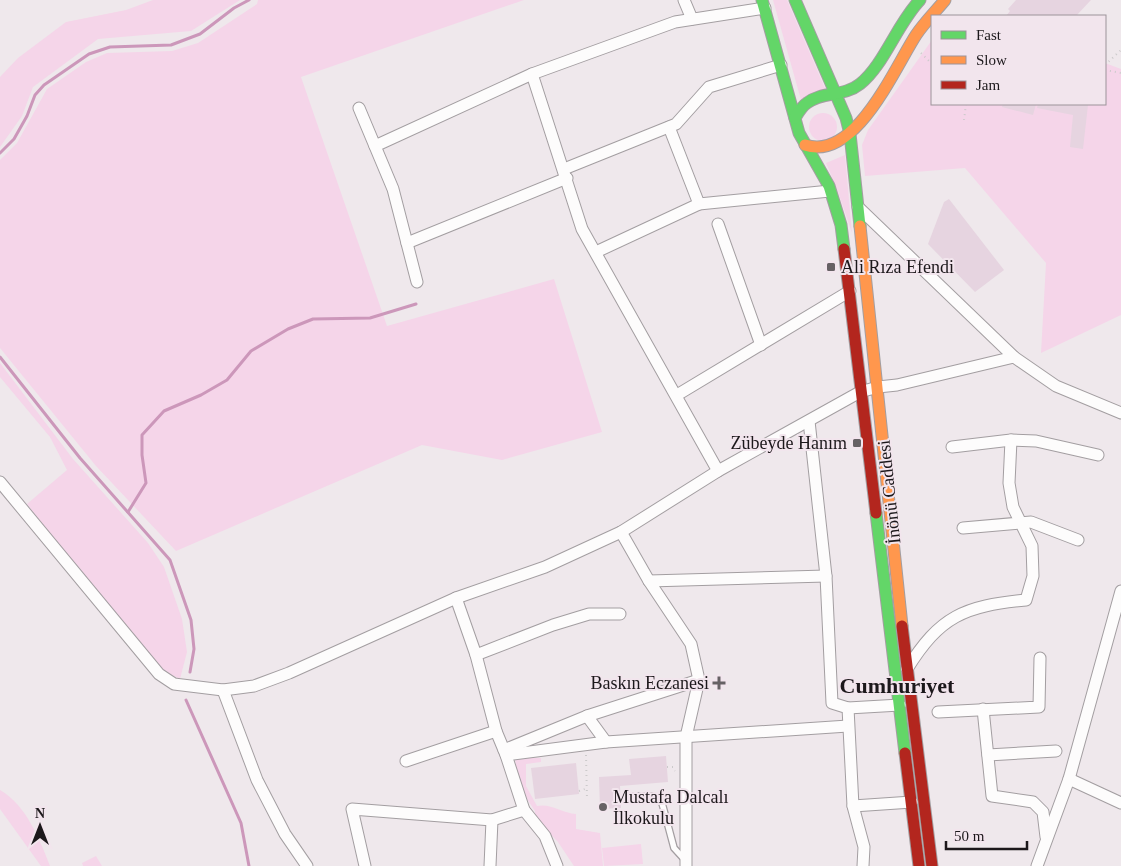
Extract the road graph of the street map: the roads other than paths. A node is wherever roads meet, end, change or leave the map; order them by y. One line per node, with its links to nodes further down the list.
1 (684, 0): 8 (street)
2 (795, 0): 11 (main road)
3 (920, 0): 11 (main road)
4 (945, 0): 6 (main road)
5 (764, 4): 8 (street); 9 (main road)
6 (932, 15)
7 (931, 16): 15 (main road)
8 (692, 20): 10 (street)
9 (781, 65): 13 (main road); 14 (street)
10 (532, 74): 17 (street); 18 (street)
11 (836, 96): 13 (main road); 15 (main road, İnönü Caddesi)
12 (360, 108): 17 (street)
13 (795, 118): 16 (main road, İnönü Caddesi)
14 (670, 127): 18 (street); 20 (street)
15 (850, 134): 16 (main road); 21 (main road, İnönü Caddesi)
16 (805, 145): 19 (main road, İnönü Caddesi)
17 (375, 146): 23 (street)
18 (565, 173): 23 (street); 24 (street)
19 (830, 191): 20 (street); 26 (main road, İnönü Caddesi)
20 (699, 204): 24 (street)
21 (858, 207): 28 (street); 29 (main road, İnönü Caddesi)
22 (718, 224): 27 (street)
23 (407, 243): 25 (street)
24 (596, 252): 31 (street)
25 (417, 282)
26 (850, 291): 27 (street); 30 (main road, İnönü Caddesi)
27 (761, 345): 31 (street)
28 (1014, 357): 29 (street); 32 (street)
29 (878, 387): 30 (street); 50 (main road, İnönü Caddesi)
30 (860, 392): 33 (street); 53 (main road, İnönü Caddesi)
31 (677, 395): 37 (street)
32 (1121, 413)
33 (809, 421): 37 (street); 43 (street)
34 (1011, 440): 35 (street); 36 (street); 39 (street)
35 (952, 447)
36 (1098, 454)
37 (718, 471): 41 (street)
38 (0, 482): 52 (street)
39 (1021, 523): 40 (street); 42 (street); 50 (street)
40 (963, 528)
41 (620, 532): 44 (street); 46 (street)
42 (1078, 540)
43 (826, 576): 44 (street); 54 (street)
44 (649, 582): 51 (street)
45 (1121, 591): 66 (street)
46 (456, 598): 48 (street); 52 (street)
47 (620, 614): 48 (street)
48 (476, 655): 59 (street)
49 (1040, 658): 55 (street)
50 (907, 669): 81 (main road, İnönü Caddesi)
51 (699, 680): 57 (street); 60 (street)
52 (223, 690): 75 (street)
53 (900, 705): 54 (street); 68 (main road, İnönü Caddesi)
54 (848, 708): 58 (street)
55 (983, 709): 56 (street); 64 (street)
56 (938, 712)
57 (587, 716): 61 (street); 63 (street)
58 (848, 726): 60 (street); 70 (street)
59 (496, 731): 63 (street); 65 (street)
60 (686, 737): 61 (street); 74 (street)
61 (606, 742): 63 (street)
62 (1056, 751): 64 (street)
63 (505, 753): 71 (street)
64 (988, 756): 73 (street)
65 (406, 762)
66 (1069, 779): 69 (street); 73 (street)
67 (633, 796): 74 (lane)
68 (912, 802): 70 (street); 80 (main road, İnönü Caddesi)
69 (1121, 803)
70 (853, 806): 79 (street)
71 (524, 810): 72 (street); 78 (street)
72 (492, 820): 76 (street); 77 (street)
73 (1047, 840): 82 (street)
74 (686, 864)
75 (307, 866)
76 (365, 866)
77 (490, 866)
78 (557, 866)
79 (863, 866)
80 (919, 866)
81 (932, 866)
82 (1037, 866)

